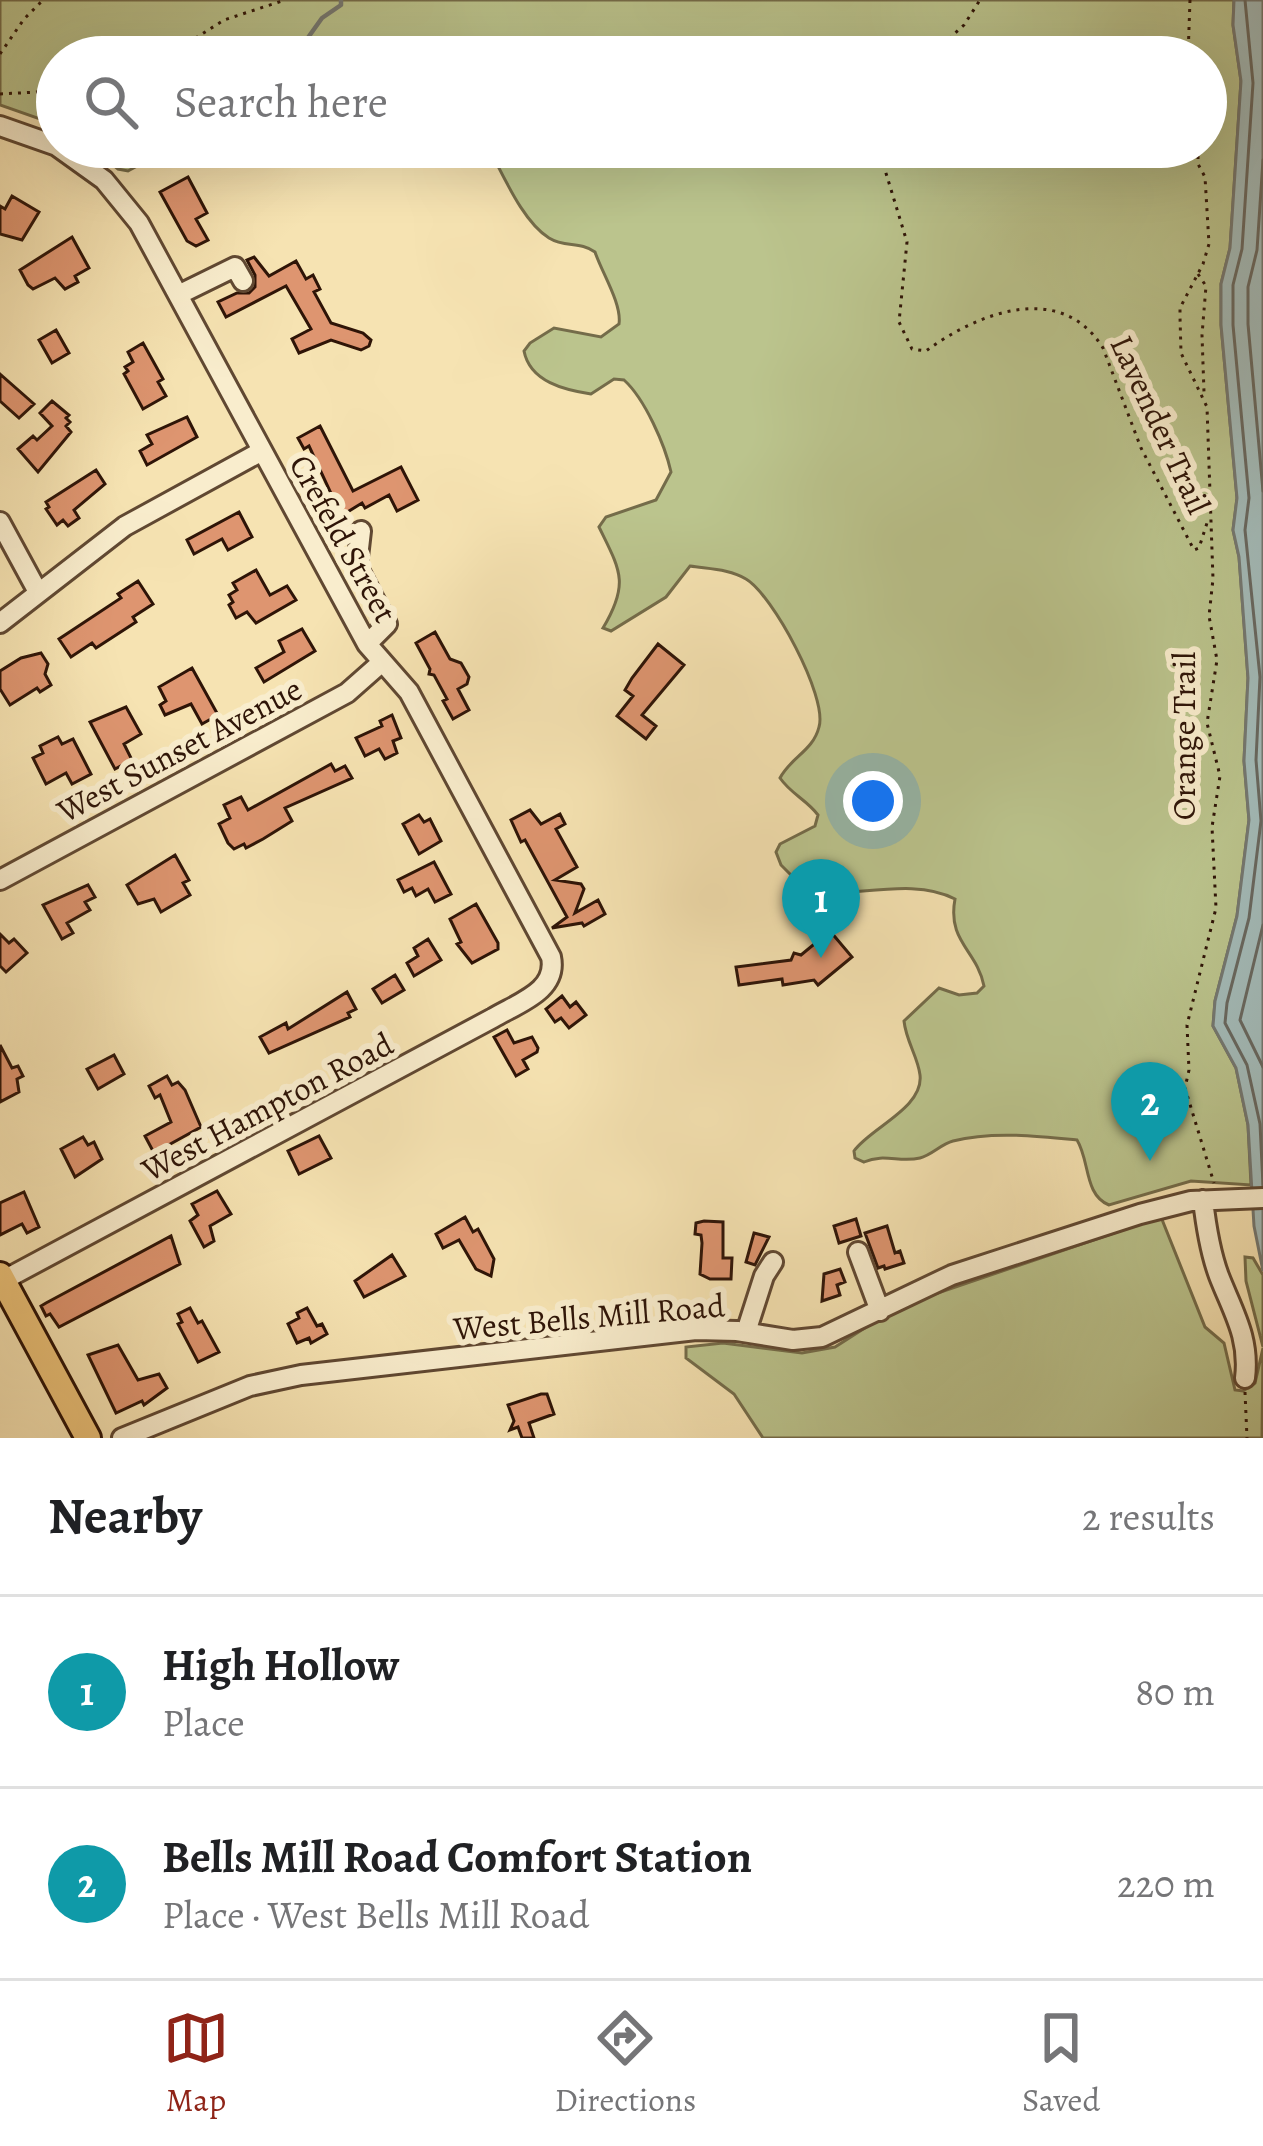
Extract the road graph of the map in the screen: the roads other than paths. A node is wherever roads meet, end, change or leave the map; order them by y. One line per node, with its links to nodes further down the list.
1 (0, 126): 2 (street, Crefeld Street)
2 (36, 139)
3 (89, 168): 5 (street, Crefeld Street)
4 (243, 280): 5 (street)
5 (178, 295): 6 (street, Crefeld Street)
6 (262, 451): 9 (street); 11 (street, Crefeld Street)
7 (0, 521): 9 (street)
8 (361, 531): 11 (street)
9 (38, 592): 10 (street)
10 (0, 623)
11 (367, 644): 12 (street, Crefeld Street)
12 (381, 663): 13 (street, West Sunset Avenue); 14 (street, Crefeld Street)
13 (0, 880)
14 (553, 974): 19 (street, West Hampton Road)
15 (1263, 1198): 16 (street, West Bells Mill Road)
16 (1212, 1200): 20 (street, West Bells Mill Road); 22 (street)
17 (858, 1252): 20 (street)
18 (773, 1262): 21 (street)
19 (1, 1280): 24 (main road)
20 (880, 1311): 21 (street, West Bells Mill Road)
21 (746, 1332): 23 (street, West Bells Mill Road)
22 (1246, 1378)
23 (157, 1431): 25 (street, West Bells Mill Road)
24 (88, 1438)
25 (122, 1438)

